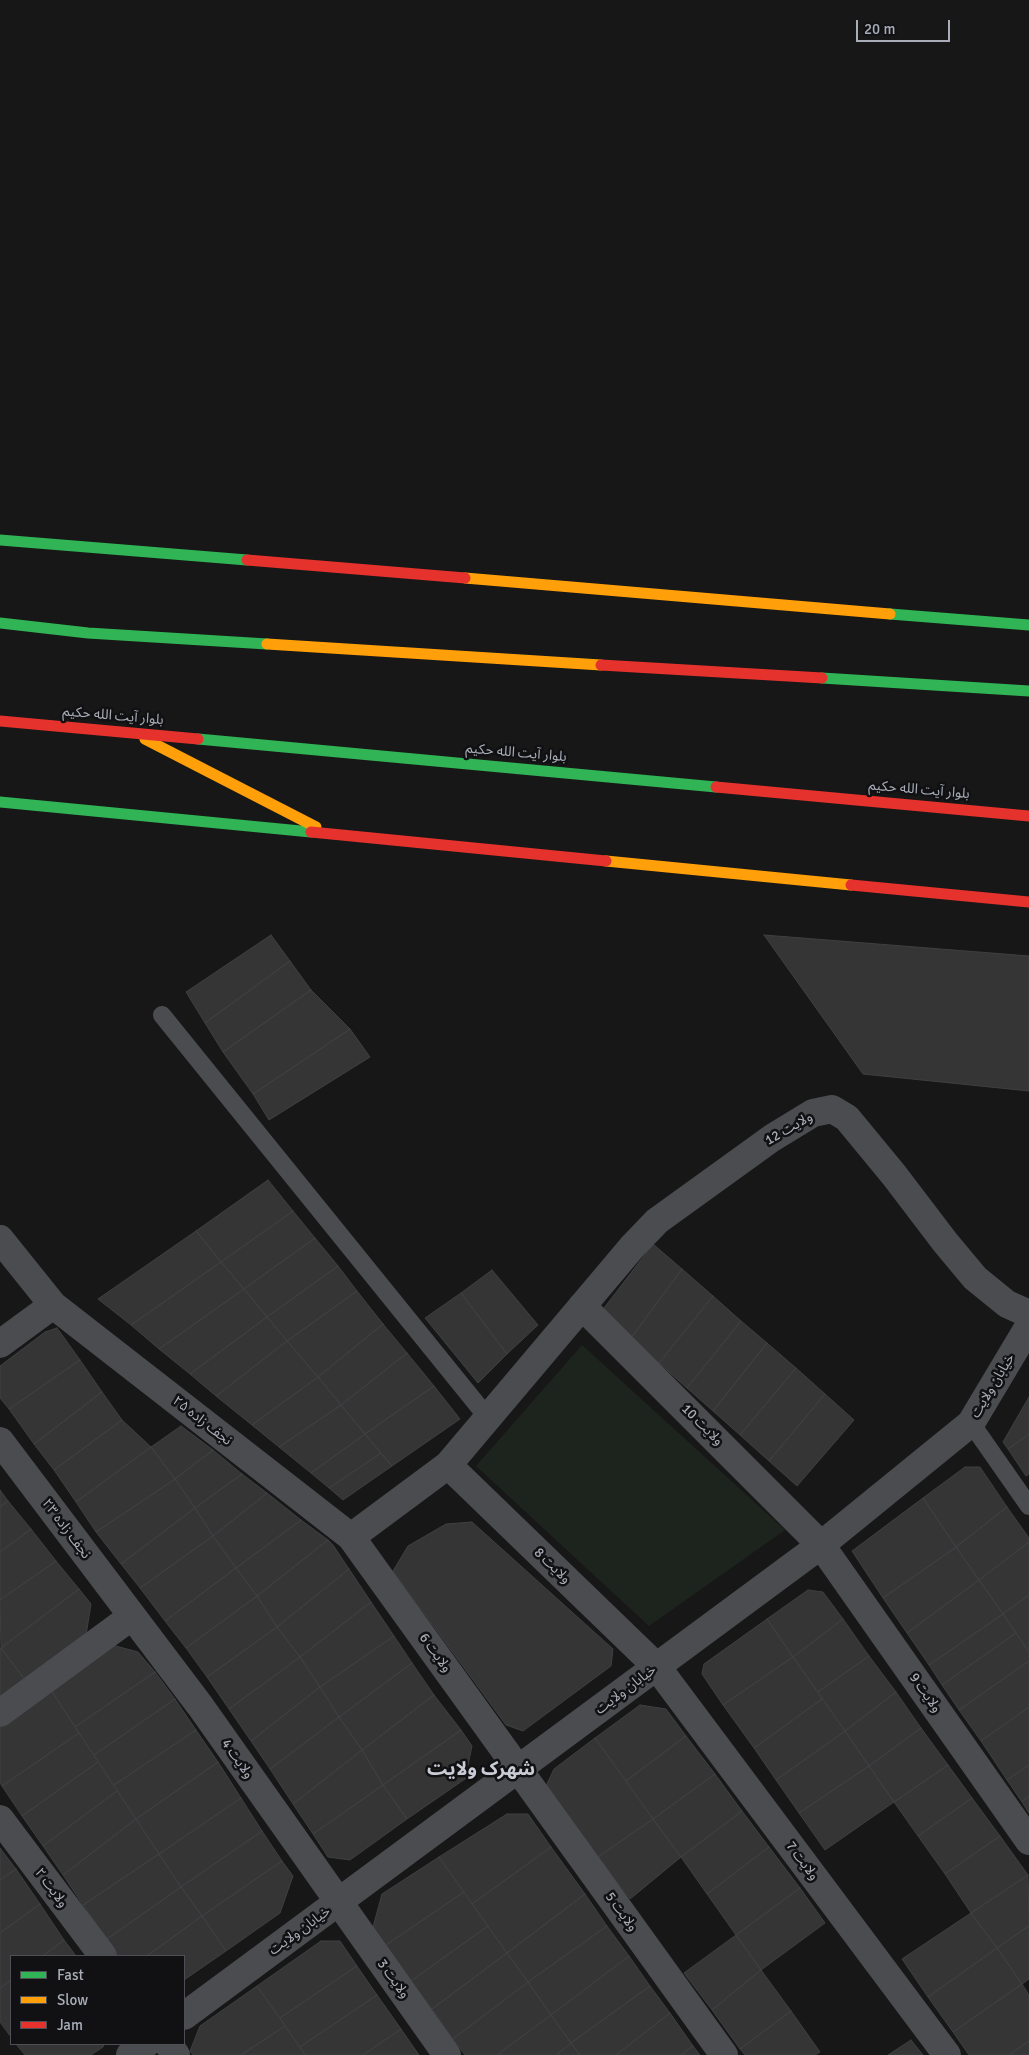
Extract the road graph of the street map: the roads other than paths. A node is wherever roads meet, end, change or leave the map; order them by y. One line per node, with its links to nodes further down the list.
1 (0, 540): 3 (main road)
2 (0, 623): 4 (main road)
3 (1029, 625)
4 (1029, 692)
5 (0, 721): 6 (main road, بلوار آیت الله حکیم)
6 (133, 733): 8 (main road, بلوار آیت الله حکیم); 9 (main road)
7 (0, 802): 9 (main road)
8 (1029, 816)
9 (330, 834): 10 (main road)
10 (1029, 902)
11 (162, 1015): 18 (lane)
12 (0, 1239): 13 (street, نجف زاده ۲۵)
13 (54, 1305): 17 (street); 23 (street, نجف زاده ۲۵)
14 (582, 1306): 15 (street, ولایت 12); 18 (street, ولایت 12); 24 (street, ولایت 10)
15 (1029, 1314)
16 (1029, 1326): 19 (street, خیابان ولایت)
17 (0, 1344)
18 (488, 1418): 21 (street, ولایت 12)
19 (971, 1424): 22 (lane); 24 (street, خیابان ولایت)
20 (0, 1441): 25 (street, نجف زاده ۲۳)
21 (448, 1465): 23 (street, ولایت 12); 26 (street, ولایت 8)
22 (1029, 1506)
23 (351, 1537): 28 (street, ولایت 6)
24 (821, 1545): 26 (street, خیابان ولایت); 30 (street, ولایت 9)
25 (132, 1617): 27 (street); 31 (street, ولایت 4)
26 (657, 1667): 28 (street, خیابان ولایت); 38 (street, ولایت 7)
27 (0, 1713)
28 (518, 1770): 31 (street, خیابان ولایت); 37 (street, ولایت 5)
29 (0, 1819): 32 (street, ولایت ۲)
30 (1029, 1841)
31 (338, 1903): 33 (street, خیابان ولایت); 36 (street, ولایت 3)
32 (102, 1955)
33 (185, 2015)
34 (145, 2045): 35 (street)
35 (130, 2055)
36 (448, 2055)
37 (724, 2055)
38 (947, 2055)

